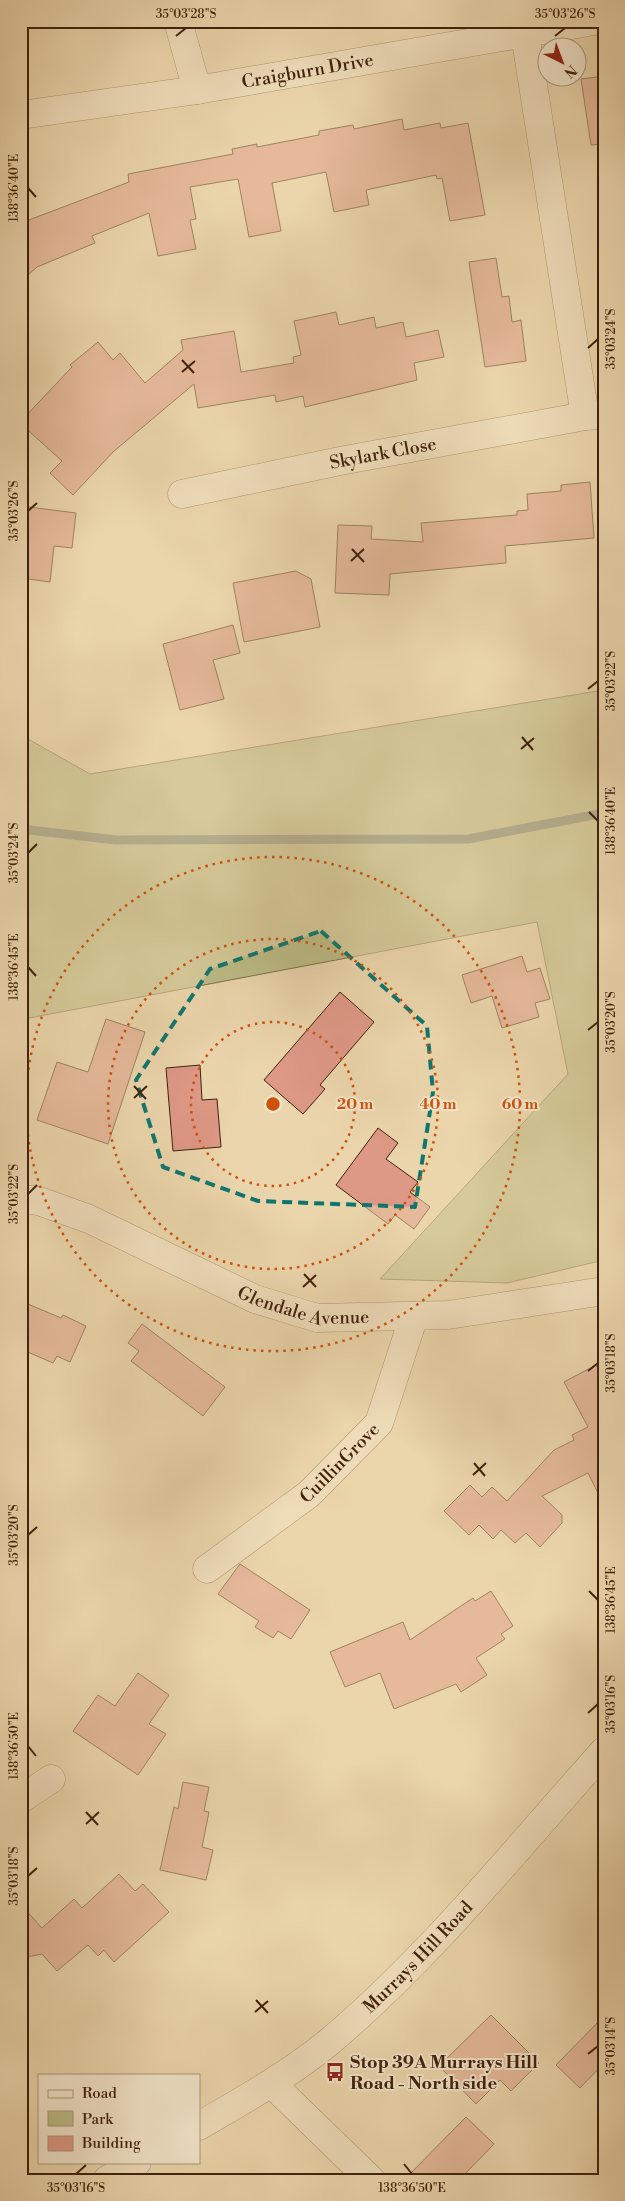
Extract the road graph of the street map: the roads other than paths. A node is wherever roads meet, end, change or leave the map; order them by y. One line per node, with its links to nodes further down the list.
1 (178, 21): 4 (street)
2 (594, 21): 3 (street, Craigburn Drive)
3 (525, 34): 4 (street, Craigburn Drive); 6 (street, Skylark Close)
4 (196, 90): 5 (street, Craigburn Drive)
5 (21, 115)
6 (594, 416): 7 (street, Skylark Close)
7 (182, 494)
8 (21, 1198): 10 (street, Glendale Avenue)
9 (604, 1291): 10 (street, Glendale Avenue)
10 (414, 1316): 11 (street, CuillinGrove)
11 (207, 1569)
12 (604, 1751): 15 (street, Murrays Hill Road)
13 (51, 1779): 14 (street)
14 (21, 1799)
15 (272, 2084): 16 (street, Murrays Hill Road); 19 (street)
16 (200, 2125)
17 (134, 2164): 18 (street)
18 (107, 2180)
19 (371, 2180)

